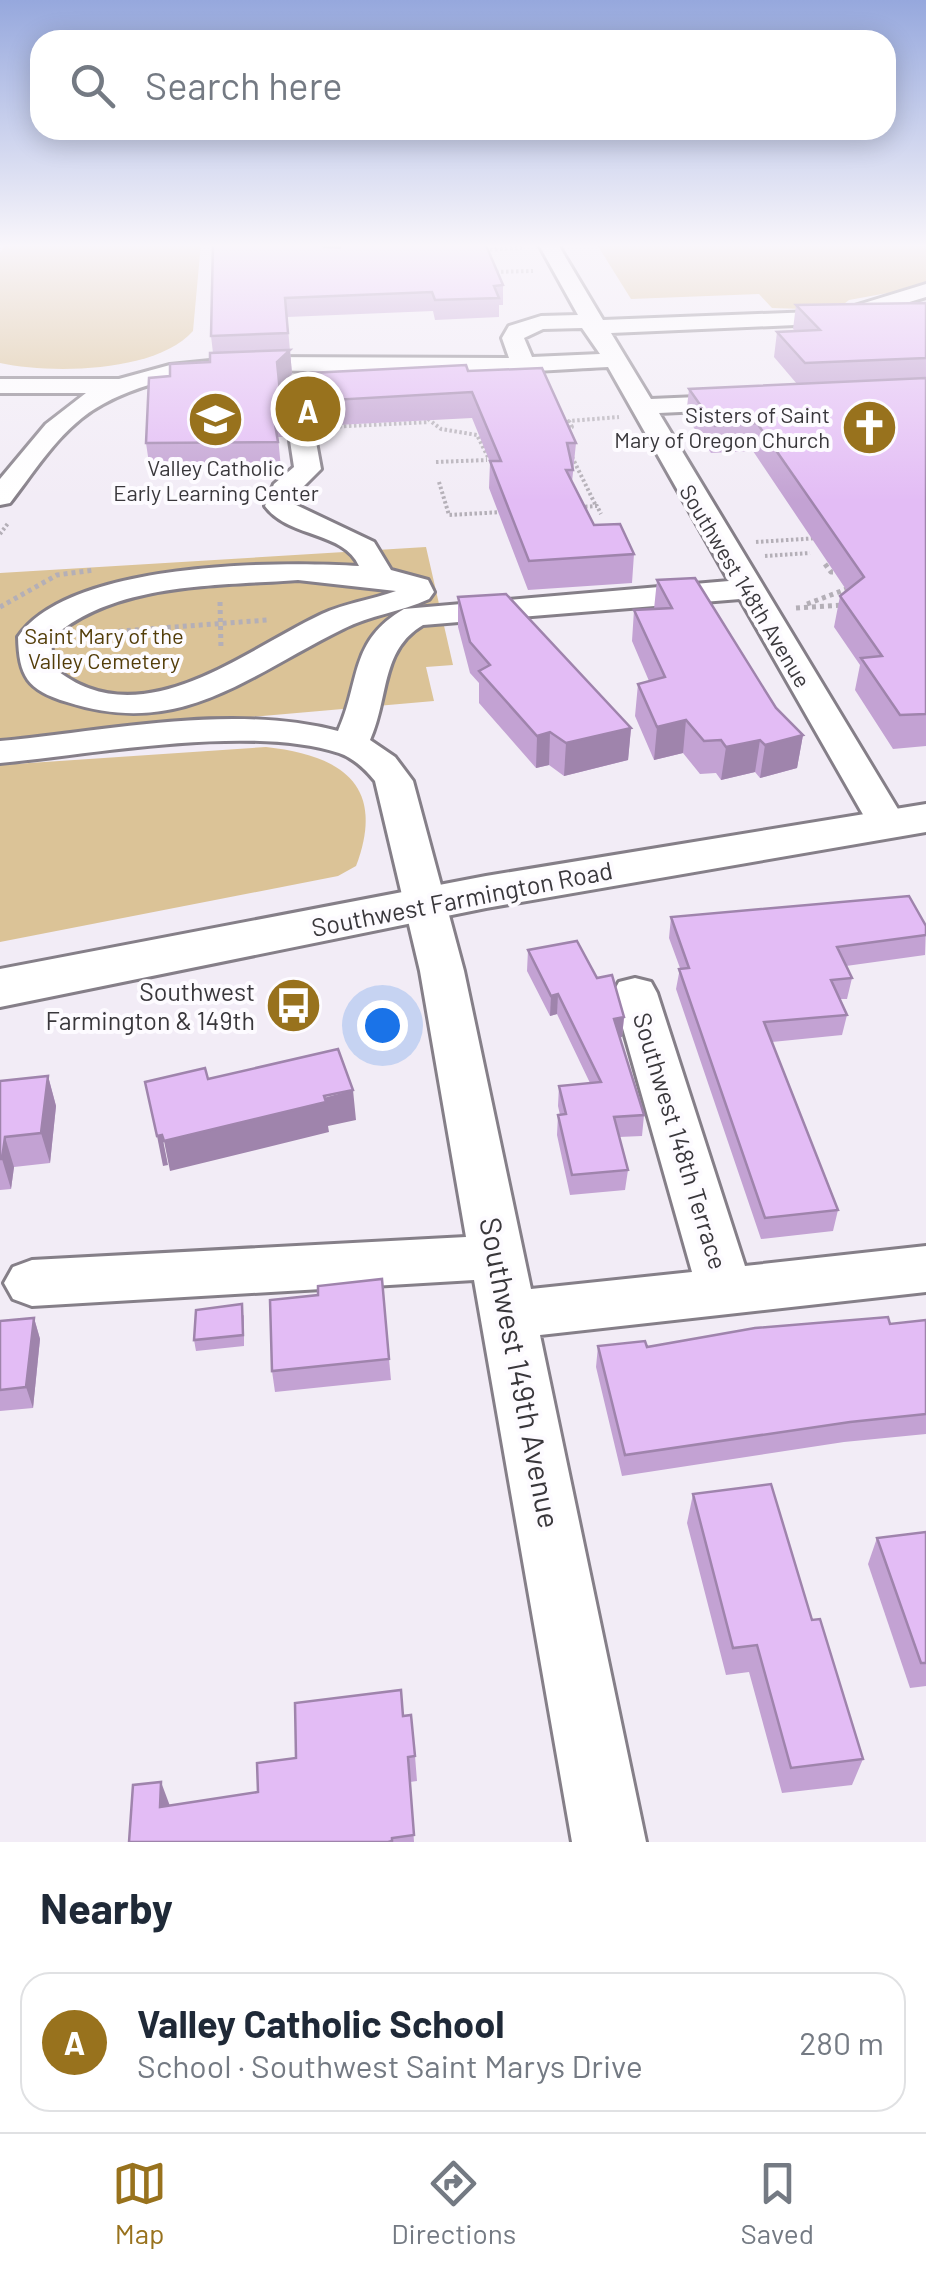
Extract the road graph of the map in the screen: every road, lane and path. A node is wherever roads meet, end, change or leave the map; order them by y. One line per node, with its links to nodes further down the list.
1 (522, 329): 4 (street)
2 (593, 329): 3 (street, Southwest 148th Avenue)
3 (612, 360): 4 (street); 9 (street, Southwest 148th Avenue)
4 (523, 364): 5 (street)
5 (234, 367): 7 (street); 33 (street)
6 (0, 386): 7 (street)
7 (125, 386): 13 (street)
8 (768, 401): 9 (street)
9 (629, 404): 15 (path); 31 (street, Southwest 148th Avenue)
10 (313, 428): 12 (path)
11 (0, 462): 13 (street)
12 (436, 462)
13 (28, 463): 17 (street)
14 (439, 482): 20 (path)
15 (586, 484): 16 (path); 18 (path)
16 (566, 486)
17 (8, 504): 22 (path)
18 (596, 506): 19 (path); 21 (path)
19 (578, 507)
20 (504, 512)
21 (601, 514)
22 (0, 534)
23 (831, 538): 25 (path)
24 (810, 553): 25 (path)
25 (764, 556): 31 (path)
26 (825, 564): 27 (path)
27 (847, 571)
28 (215, 579): 33 (street); 37 (path); 38 (street)
29 (869, 581): 30 (path)
30 (853, 587): 31 (path); 32 (path)
31 (773, 594): 33 (street); 34 (path); 35 (path); 42 (street, Southwest 148th Avenue)
32 (859, 595)
33 (387, 601): 39 (street); 40 (street)
34 (848, 604)
35 (804, 618)
36 (278, 620): 37 (path)
37 (220, 624): 38 (path); 39 (path)
38 (34, 637): 39 (street)
39 (222, 686)
40 (350, 744): 41 (street); 43 (street, Southwest 149th Avenue)
41 (0, 752)
42 (906, 821): 43 (main road, Southwest Farmington Road)
43 (425, 905): 44 (main road, Southwest Farmington Road); 48 (street, Southwest 149th Avenue)
44 (0, 988)
45 (635, 993): 49 (street, Southwest 148th Terrace)
46 (926, 1269): 49 (street)
47 (32, 1283): 48 (street)
48 (503, 1286): 49 (street); 50 (street, Southwest 149th Avenue)
49 (725, 1288)
50 (609, 1842)

